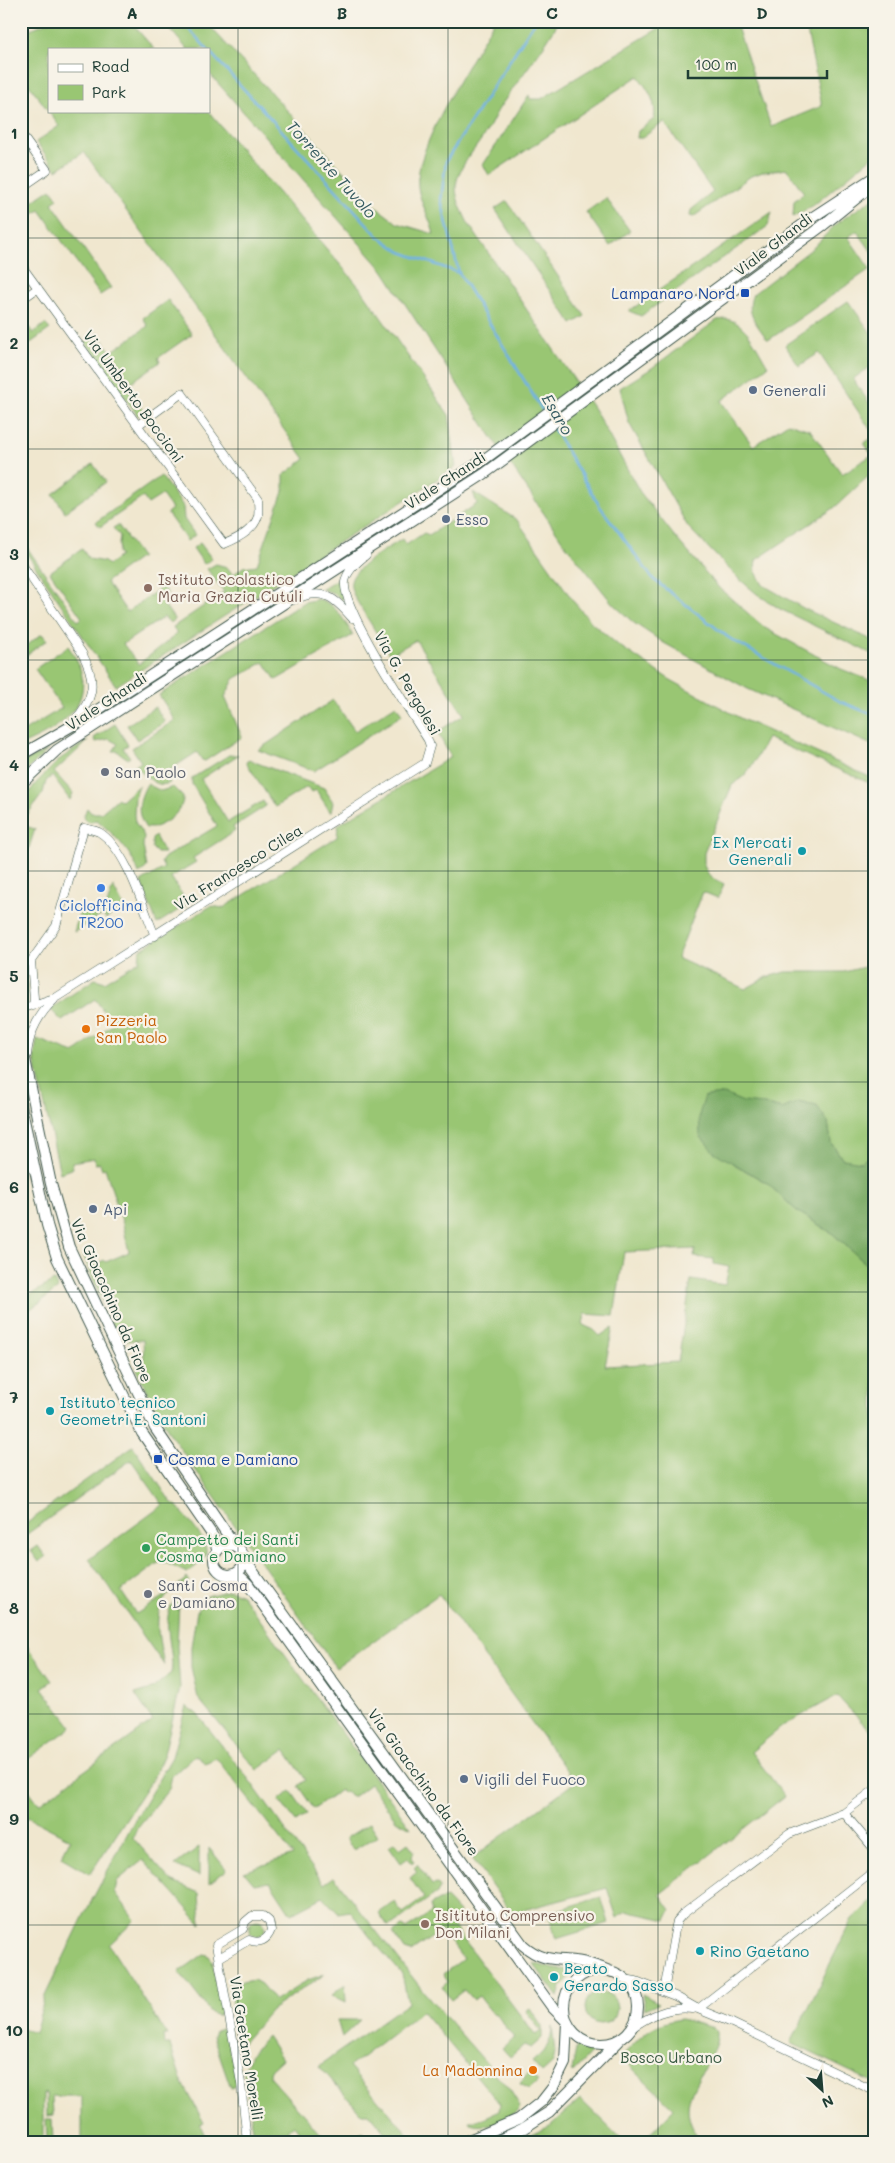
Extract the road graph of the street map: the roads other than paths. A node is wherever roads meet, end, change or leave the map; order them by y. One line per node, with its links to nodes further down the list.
1 (21, 134): 5 (street)
2 (874, 170): 7 (street)
3 (874, 177): 7 (street, Viale Ghandi)
4 (874, 184): 8 (street, Viale Ghandi)
5 (21, 188)
6 (874, 193): 8 (street)
7 (813, 217): 17 (street, Viale Ghandi)
8 (822, 226): 13 (street, Viale Ghandi)
9 (21, 265): 10 (street, Via Umberto Boccioni)
10 (38, 288): 11 (street); 12 (street, Via Umberto Boccioni)
11 (21, 300)
12 (138, 425): 12 (street, Via Umberto Boccioni)
13 (383, 539): 15 (street, Viale Ghandi); 16 (street)
14 (21, 563): 17 (street)
15 (270, 613): 16 (street); 20 (street, Viale Ghandi)
16 (359, 626): 18 (street, Via G. Pergolesi)
17 (67, 729): 19 (street, Viale Ghandi)
18 (429, 754): 21 (street, Via Francesco Cilea)
19 (21, 755)
20 (21, 784)
21 (154, 936): 22 (street, Via Francesco Cilea); 23 (street)
22 (57, 997): 23 (street); 26 (street)
23 (33, 1006): 24 (street)
24 (21, 1009)
25 (21, 1040): 26 (street, Via Gioacchino da Fiore)
26 (26, 1062): 30 (street, Via Gioacchino da Fiore)
27 (21, 1106): 29 (street, Via Gioacchino da Fiore)
28 (21, 1155): 29 (street)
29 (38, 1185): 31 (street, Via Gioacchino da Fiore)
30 (236, 1547): 31 (street); 32 (street)
31 (218, 1550): 33 (street)
32 (244, 1559): 33 (street); 39 (street, Via Gioacchino da Fiore)
33 (233, 1574): 43 (street, Via Gioacchino da Fiore)
34 (874, 1790): 35 (street)
35 (844, 1813): 36 (street); 41 (street)
36 (874, 1849)
37 (874, 1871): 42 (street)
38 (219, 1958): 38 (street, Via Gaetano Morelli); 46 (street, Via Gaetano Morelli)
39 (612, 1972): 40 (street); 43 (street)
40 (624, 1979): 41 (street); 44 (street)
41 (664, 1991): 42 (street)
42 (698, 2009): 44 (street); 45 (street)
43 (567, 2022): 44 (street); 47 (street)
44 (625, 2034): 48 (street)
45 (874, 2091)
46 (247, 2142)
47 (464, 2142)
48 (495, 2142)

